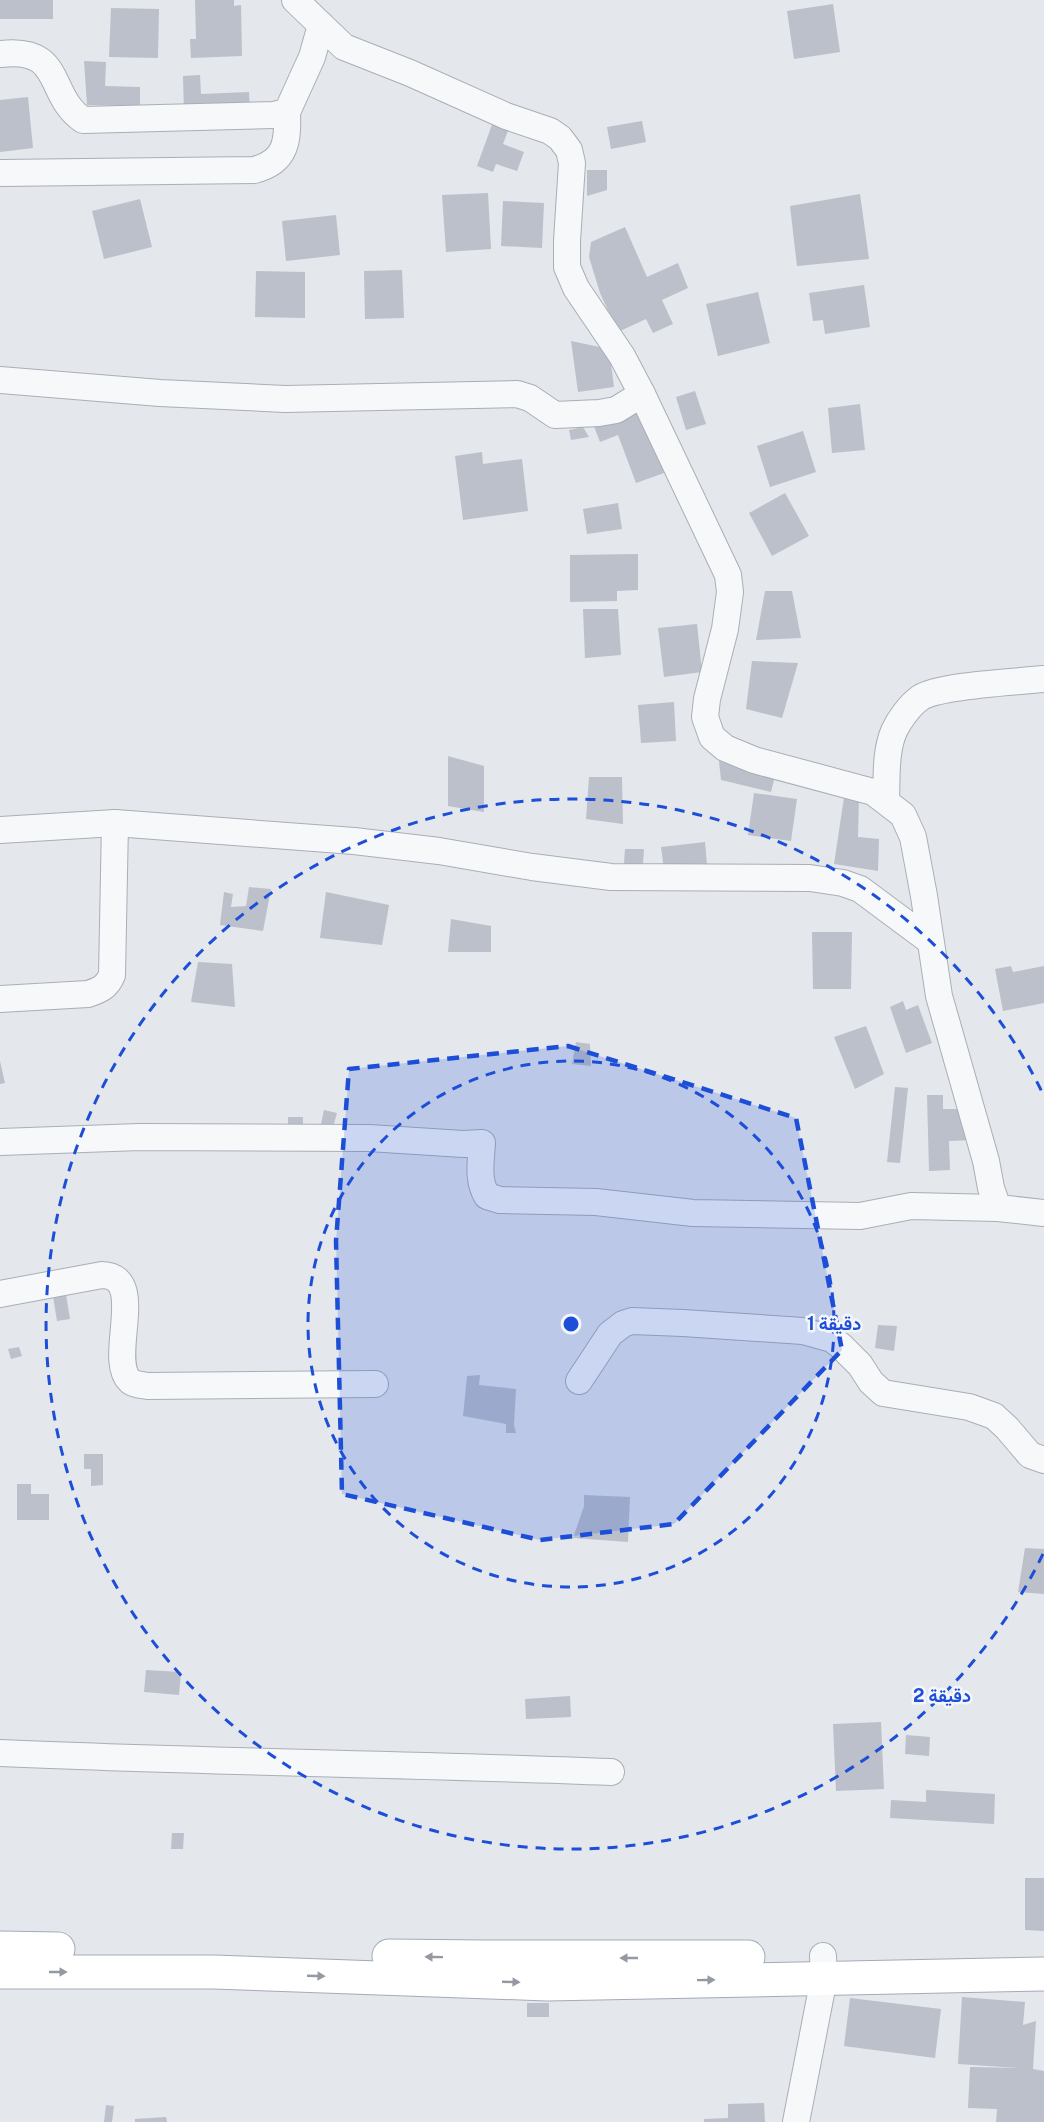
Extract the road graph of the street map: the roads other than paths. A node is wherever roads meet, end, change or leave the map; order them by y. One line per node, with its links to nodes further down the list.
1 (295, 0): 2 (street)
2 (321, 25): 4 (street); 7 (street)
3 (0, 54): 4 (street)
4 (287, 112): 5 (street)
5 (0, 173)
6 (0, 380): 7 (street)
7 (642, 394): 9 (street)
8 (1044, 679): 9 (street)
9 (886, 800): 12 (street)
10 (115, 823): 11 (street); 12 (street); 13 (street)
11 (0, 830)
12 (930, 941): 15 (street)
13 (0, 999)
14 (0, 1142): 15 (street)
15 (998, 1208): 16 (street)
16 (1044, 1213)
17 (0, 1294): 19 (street)
18 (579, 1381): 20 (street)
19 (375, 1384)
20 (1044, 1460)
21 (0, 1753): 22 (street)
22 (611, 1772)
23 (0, 1948): 25 (main road, one-way to 23)
24 (1044, 1951): 25 (main road)
25 (824, 1967): 26 (main road, one-way to 25); 27 (main road); 28 (street)
26 (0, 1972)
27 (1044, 1974)
28 (796, 2122)

